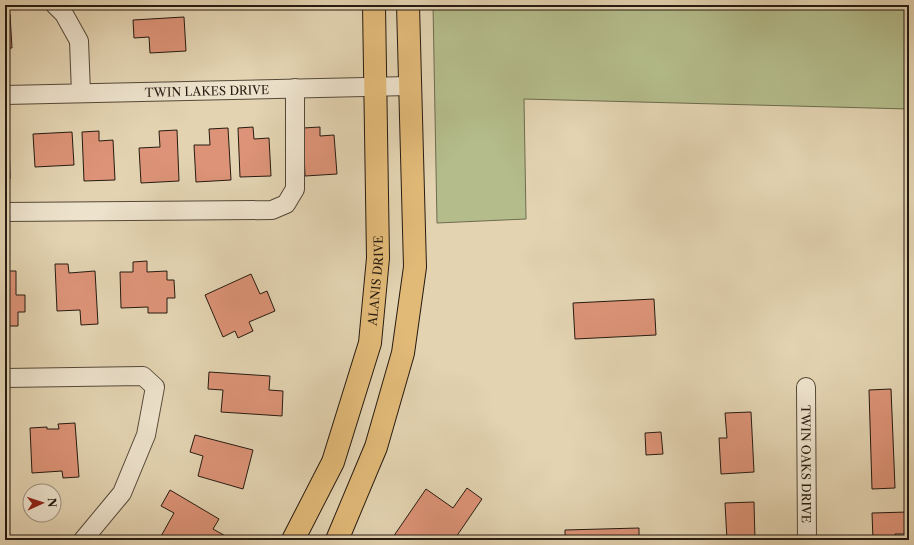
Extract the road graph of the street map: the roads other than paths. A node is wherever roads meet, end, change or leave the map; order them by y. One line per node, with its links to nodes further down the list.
1 (55, 5): 7 (street)
2 (374, 5): 5 (main road, ALANIS DRIVE)
3 (408, 5): 4 (main road)
4 (409, 86): 5 (street, TWIN LAKES DRIVE); 14 (main road)
5 (375, 87): 6 (street, TWIN LAKES DRIVE); 13 (main road, ALANIS DRIVE)
6 (295, 88): 7 (street, TWIN LAKES DRIVE); 9 (street)
7 (81, 93): 8 (street, TWIN LAKES DRIVE)
8 (5, 95)
9 (5, 212)
10 (5, 378): 12 (street)
11 (806, 387): 15 (street, TWIN OAKS DRIVE)
12 (83, 540)
13 (293, 540)
14 (337, 540)
15 (807, 540)

